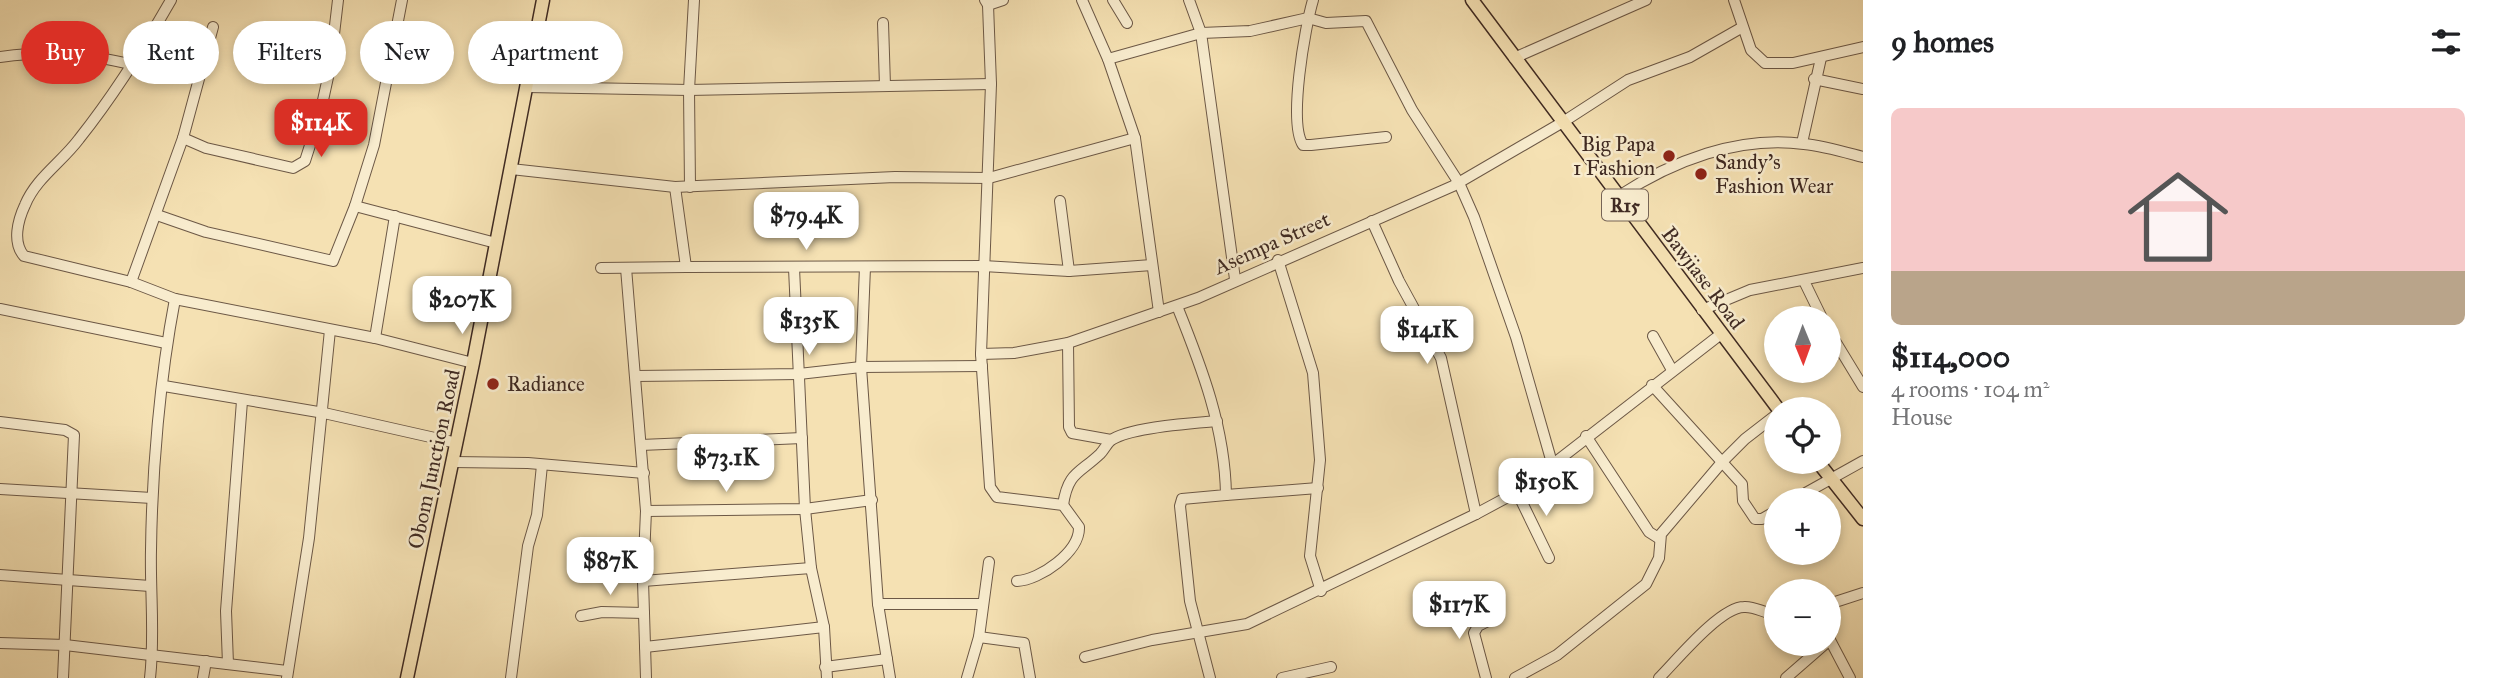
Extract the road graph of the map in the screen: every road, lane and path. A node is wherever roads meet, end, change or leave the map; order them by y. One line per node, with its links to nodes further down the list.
1 (171, 0): 16 (street)
2 (338, 0): 39 (street)
3 (402, 0): 50 (street)
4 (543, 0): 17 (main road, Obom Junction Road)
5 (694, 0): 36 (street)
6 (1003, 0): 14 (street)
7 (1082, 0): 26 (street)
8 (1113, 0): 19 (street)
9 (1189, 0): 21 (street)
10 (1313, 0): 15 (street)
11 (1646, 0): 24 (street)
12 (1734, 0): 20 (street)
13 (1477, 2): 24 (main road, Bawjiase Road / R15)
14 (987, 3): 32 (street)
15 (1308, 18): 21 (street); 38 (street); 45 (street)
16 (159, 21)
17 (539, 21)
18 (883, 23): 33 (street)
19 (1127, 23)
20 (1741, 28): 25 (street); 37 (street, Asempa Street)
21 (1200, 33): 26 (street); 65 (street)
22 (1863, 47): 25 (street)
23 (0, 57): 27 (street)
24 (1514, 58): 37 (main road, Bawjiase Road / R15)
25 (1821, 58): 28 (street)
26 (1108, 59): 40 (street)
27 (123, 63)
28 (1814, 79): 35 (street); 41 (street)
29 (123, 80): 67 (street)
30 (198, 84): 39 (street)
31 (528, 84): 34 (main road, Obom Junction Road)
32 (991, 84): 33 (street); 44 (street)
33 (885, 86): 36 (street)
34 (527, 87): 36 (street); 43 (main road, Obom Junction Road)
35 (1863, 89)
36 (689, 90): 47 (street)
37 (1563, 122): 45 (street, Asempa Street); 48 (main road, Bawjiase Road / R15)
38 (1386, 137)
39 (183, 138): 51 (street)
40 (1135, 138): 44 (street); 56 (street)
41 (1802, 143): 42 (street); 48 (street)
42 (1863, 156)
43 (511, 169): 46 (street); 54 (main road, Obom Junction Road)
44 (989, 178): 47 (street); 57 (street)
45 (1459, 183): 53 (street, Asempa Street); 105 (street)
46 (675, 187): 47 (street); 58 (street)
47 (690, 187)
48 (1619, 196): 72 (main road, Bawjiase Road / R15)
49 (1060, 201): 64 (street)
50 (355, 206): 51 (street); 52 (street)
51 (157, 215): 67 (street)
52 (395, 216): 54 (street); 77 (street)
53 (1372, 221): 55 (street, Asempa Street); 121 (street)
54 (496, 243): 82 (main road, Obom Junction Road)
55 (1278, 260): 65 (street, Asempa Street); 110 (street)
56 (1152, 265): 64 (street); 73 (street)
57 (983, 266): 59 (street); 64 (street); 81 (street)
58 (686, 267): 61 (street); 62 (street)
59 (865, 267): 62 (street); 84 (street)
60 (601, 268): 61 (street)
61 (626, 268): 87 (street)
62 (794, 268): 86 (street)
63 (1863, 268): 66 (street)
64 (1069, 271)
65 (1235, 279): 69 (street, Asempa Street)
66 (1804, 281): 70 (street); 72 (street)
67 (131, 282): 68 (street)
68 (175, 299): 74 (street); 78 (street)
69 (1177, 306): 73 (street, Asempa Street); 94 (street)
70 (1816, 306)
71 (0, 309): 78 (street)
72 (1702, 310): 75 (main road, Bawjiase Road / R15)
73 (1159, 312): 79 (street, Asempa Street)
74 (330, 330): 77 (street); 93 (street)
75 (1721, 334): 85 (street); 91 (main road, Bawjiase Road / R15)
76 (1653, 336): 85 (street)
77 (375, 338): 82 (street)
78 (166, 343): 89 (street)
79 (1068, 343): 81 (street, Asempa Street); 99 (street)
80 (1841, 351): 90 (street)
81 (981, 354): 83 (street)
82 (473, 363): 100 (main road, Obom Junction Road)
83 (982, 366): 84 (street); 118 (street)
84 (861, 367): 86 (street); 117 (street)
85 (1672, 370): 88 (street)
86 (799, 374): 87 (street); 98 (street)
87 (636, 376): 101 (street)
88 (1652, 385): 97 (street); 102 (street)
89 (164, 386): 92 (street); 116 (street)
90 (1863, 387)
91 (1769, 397)
92 (242, 401): 93 (street); 154 (street)
93 (324, 413): 100 (street); 157 (street)
94 (1217, 421): 99 (street); 115 (street)
95 (0, 422): 113 (street)
96 (1764, 424): 102 (street)
97 (1586, 436): 105 (street); 124 (street)
98 (802, 438): 101 (street); 119 (street)
99 (1111, 440): 118 (street)
100 (457, 443): 104 (main road, Obom Junction Road)
101 (642, 445): 107 (street)
102 (1723, 461): 122 (street); 124 (street)
103 (1863, 461): 109 (street)
104 (453, 462): 106 (street); 161 (main road, Obom Junction Road)
105 (1552, 463): 114 (street)
106 (542, 465): 107 (street); 162 (street)
107 (644, 474): 120 (street)
108 (1828, 474): 109 (main road)
109 (1830, 477): 111 (street); 123 (main road)
110 (1318, 488): 115 (street); 133 (street)
111 (1812, 488)
112 (0, 489): 113 (street)
113 (72, 492): 116 (street); 129 (street)
114 (1517, 492): 121 (street); 125 (street)
115 (1226, 495): 143 (street)
116 (152, 498): 132 (street)
117 (872, 500): 119 (street); 136 (street)
118 (1063, 505): 130 (street)
119 (805, 509): 120 (street); 127 (street)
120 (646, 511): 131 (street)
121 (1476, 514): 133 (street)
122 (1764, 518)
123 (1863, 520)
124 (1660, 539): 170 (street)
125 (1549, 558)
126 (989, 562): 137 (street)
127 (811, 568): 131 (street); 142 (street)
128 (0, 575): 129 (street)
129 (66, 581): 132 (street); 146 (street)
130 (1017, 581)
131 (643, 582): 139 (street)
132 (150, 586): 148 (street)
133 (1321, 591): 143 (street)
134 (1863, 593): 135 (street)
135 (1841, 600)
136 (878, 604): 137 (street); 152 (street)
137 (982, 604): 144 (street)
138 (1764, 611): 171 (street)
139 (644, 613): 140 (street); 147 (street)
140 (581, 616)
141 (1488, 621): 169 (street)
142 (824, 627): 147 (street); 156 (street)
143 (1199, 632): 151 (street); 167 (street)
144 (979, 637): 165 (street); 166 (street)
145 (0, 643): 146 (street)
146 (65, 645): 148 (street); 158 (street)
147 (645, 647): 163 (street)
148 (153, 655): 153 (street); 159 (street)
149 (1811, 656): 172 (street)
150 (1837, 656): 173 (street)
151 (1085, 657)
152 (887, 659): 156 (street); 164 (street)
153 (206, 661): 154 (street); 160 (street)
154 (228, 664): 157 (street)
155 (1331, 667): 168 (street)
156 (826, 673)
157 (287, 674)
158 (63, 678)
159 (150, 678)
160 (203, 678)
161 (407, 678)
162 (511, 678)
163 (646, 678)
164 (890, 678)
165 (967, 678)
166 (1030, 678)
167 (1210, 678)
168 (1282, 678)
169 (1486, 678)
170 (1515, 678)
171 (1660, 678)
172 (1786, 678)
173 (1850, 678)

